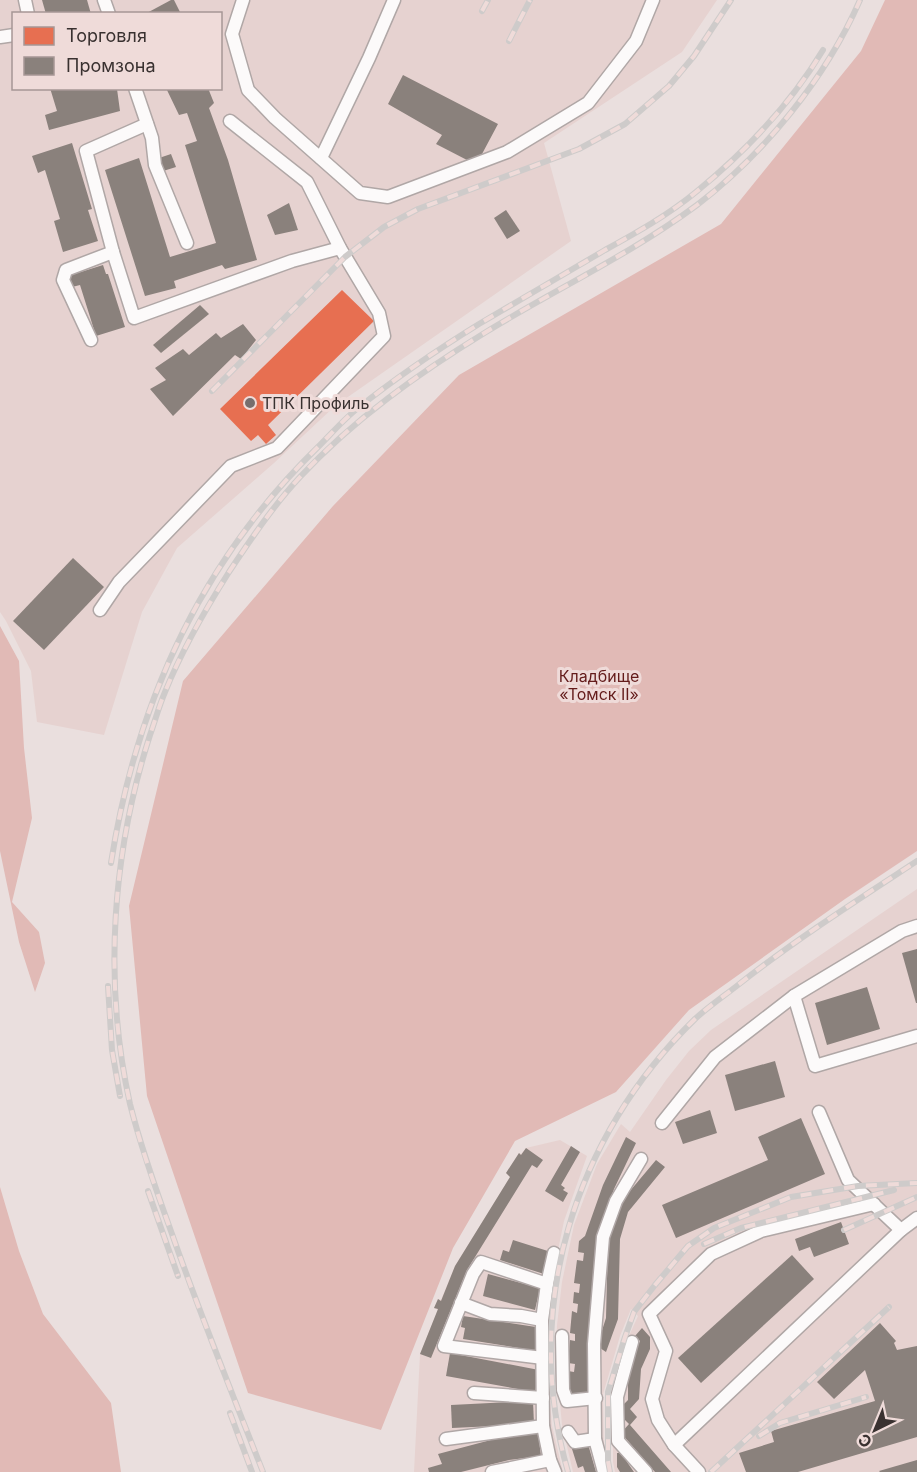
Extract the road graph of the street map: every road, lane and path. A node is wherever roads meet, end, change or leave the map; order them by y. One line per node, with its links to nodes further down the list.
1 (243, 0): 7 (lane)
2 (394, 0): 7 (lane)
3 (653, 0): 7 (lane)
4 (136, 90): 6 (lane)
5 (230, 121): 9 (lane)
6 (147, 124): 8 (lane); 10 (lane)
7 (321, 158)
8 (187, 243)
9 (340, 248): 10 (lane); 12 (lane)
10 (113, 252): 11 (lane)
11 (92, 340)
12 (100, 610)
13 (917, 926): 14 (lane)
14 (794, 996): 15 (lane); 17 (lane)
15 (917, 1036)
16 (819, 1112): 19 (lane)
17 (662, 1123)
18 (641, 1159): 31 (lane)
19 (874, 1204): 21 (lane); 36 (lane)
20 (917, 1218): 21 (lane)
21 (901, 1230): 36 (lane)
22 (554, 1253): 23 (lane)
23 (547, 1284): 24 (lane); 25 (lane)
24 (461, 1303): 25 (lane); 28 (lane)
25 (542, 1320): 28 (lane)
26 (562, 1336): 31 (lane)
27 (632, 1342): 41 (lane)
28 (543, 1358): 30 (lane)
29 (474, 1392): 30 (lane)
30 (543, 1398): 32 (lane)
31 (596, 1398): 35 (lane)
32 (543, 1426): 34 (lane); 37 (lane)
33 (568, 1432): 35 (lane)
34 (446, 1438)
35 (595, 1439): 40 (lane)
36 (674, 1445): 42 (lane)
37 (550, 1460): 38 (lane); 39 (lane)
38 (492, 1472)
39 (555, 1472)
40 (604, 1472)
41 (646, 1472)
42 (699, 1472)

